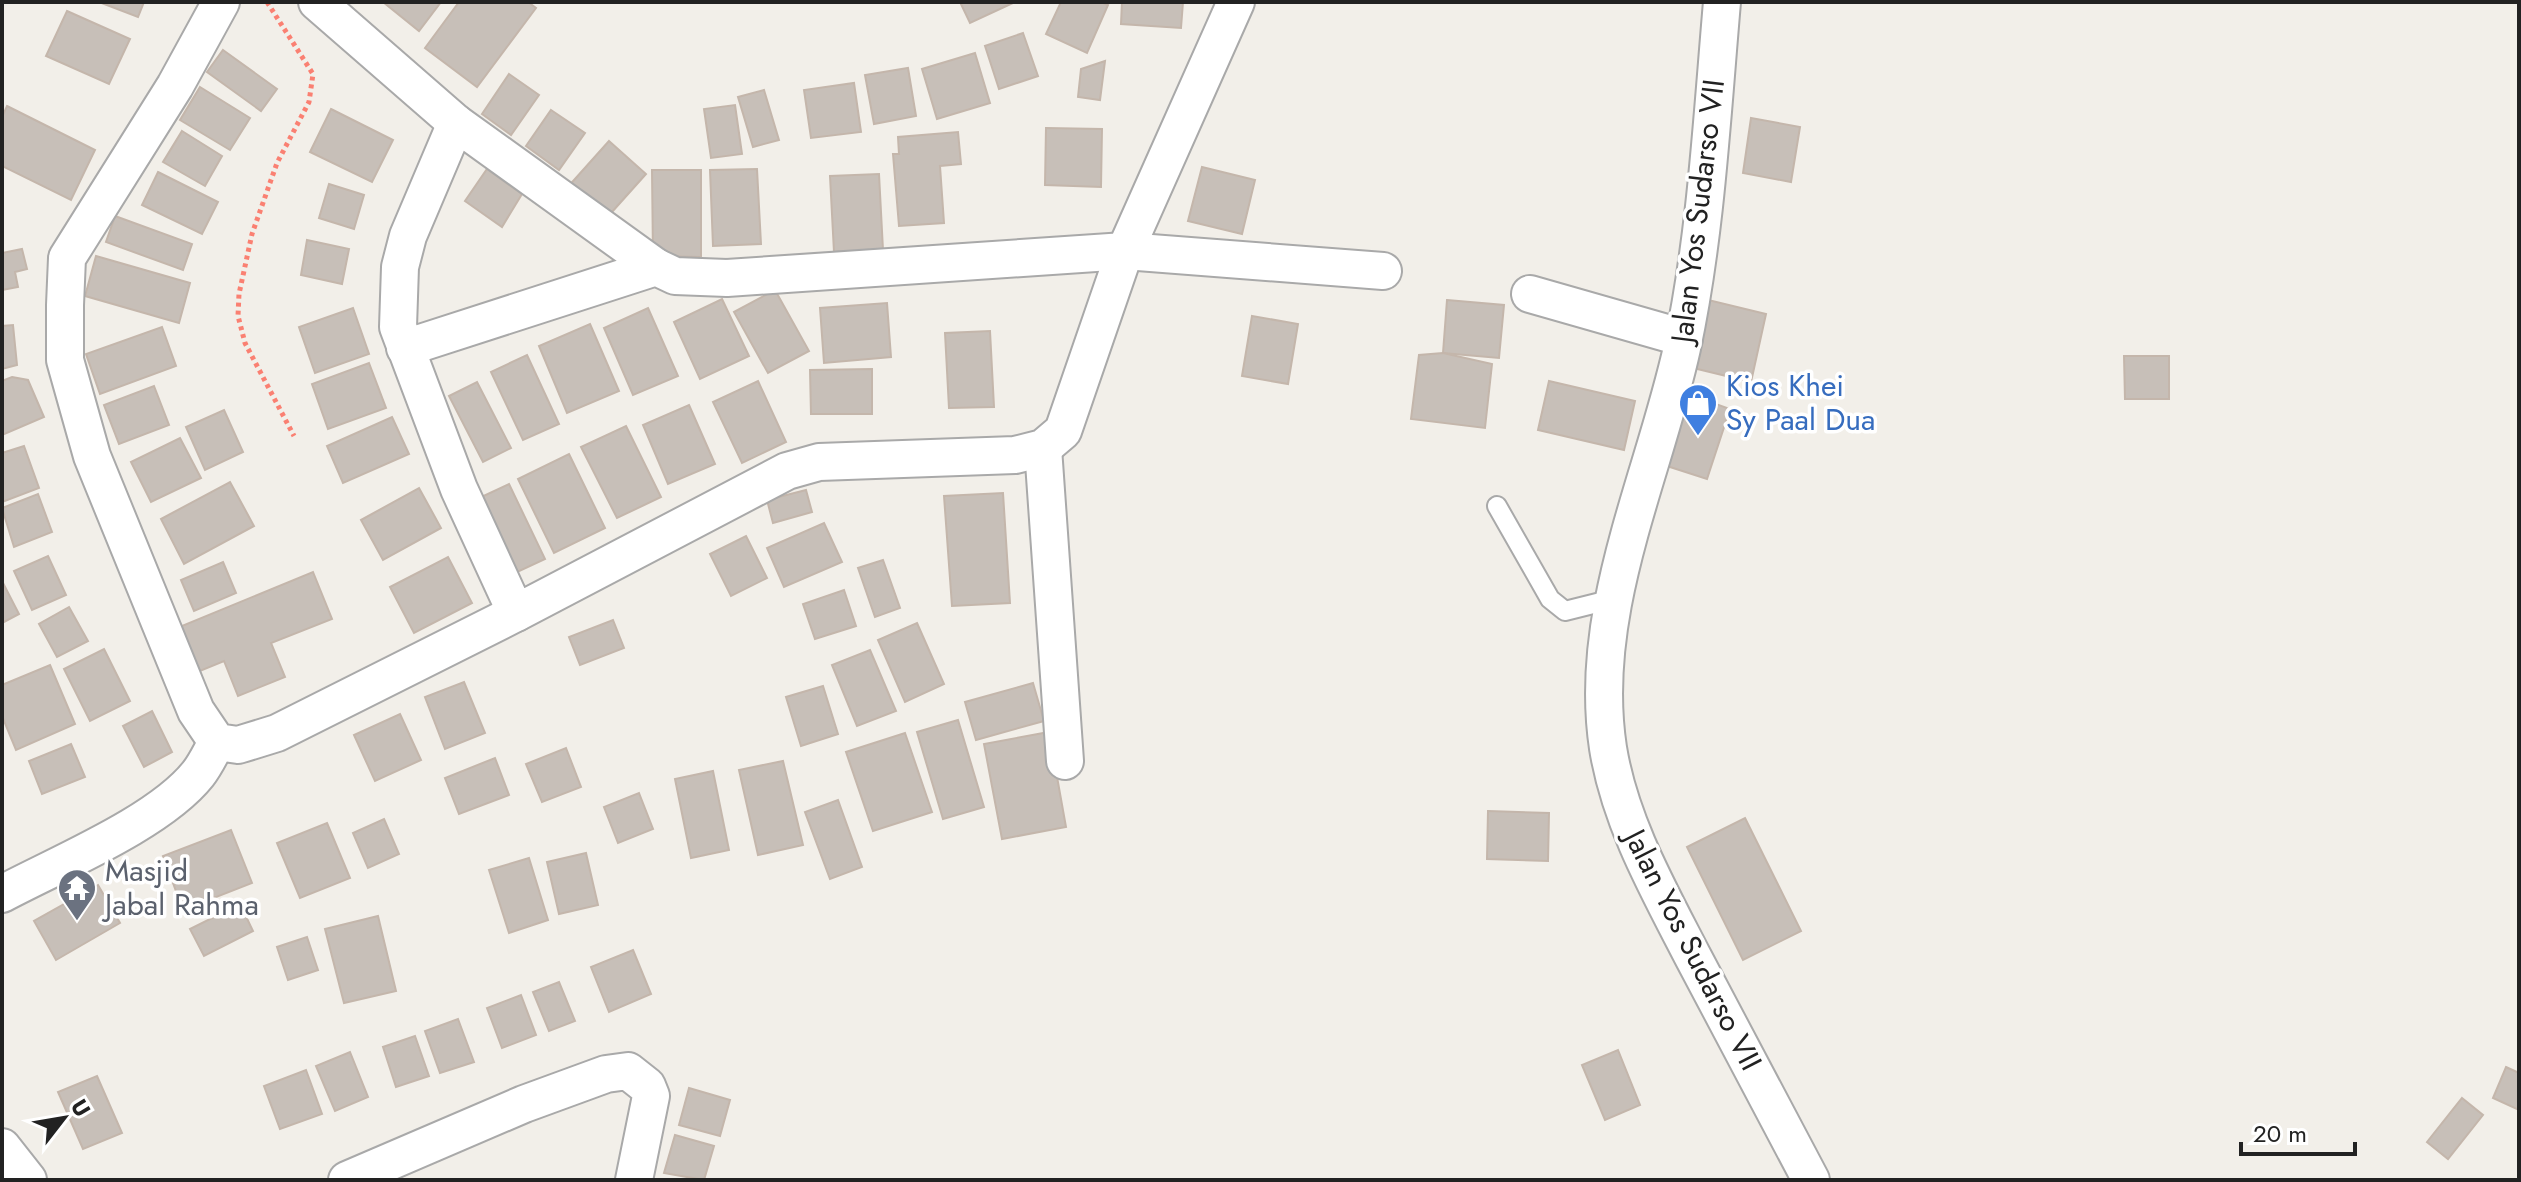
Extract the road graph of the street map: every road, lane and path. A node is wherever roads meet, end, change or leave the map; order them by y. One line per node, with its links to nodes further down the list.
1 (221, 2): 18 (street)
2 (267, 2): 13 (path)
3 (317, 2): 6 (street)
4 (1236, 2): 7 (street)
5 (1722, 2): 11 (street, Jalan Yos Sudarso VII)
6 (456, 123): 8 (street); 12 (street)
7 (1125, 251): 8 (street); 9 (street); 14 (street)
8 (656, 267): 12 (street)
9 (1383, 271)
10 (1530, 294): 11 (street)
11 (1684, 338): 16 (street, Jalan Yos Sudarso VII)
12 (405, 348): 17 (street)
13 (294, 436)
14 (1043, 448): 17 (street); 19 (street)
15 (1497, 506): 16 (lane)
16 (1613, 599): 25 (street, Jalan Yos Sudarso VII)
17 (516, 613): 18 (street)
18 (217, 742): 20 (street)
19 (1065, 761)
20 (2, 894)
21 (2, 1147): 22 (street)
22 (28, 1180)
23 (347, 1180): 24 (street)
24 (634, 1180)
25 (1811, 1180)

